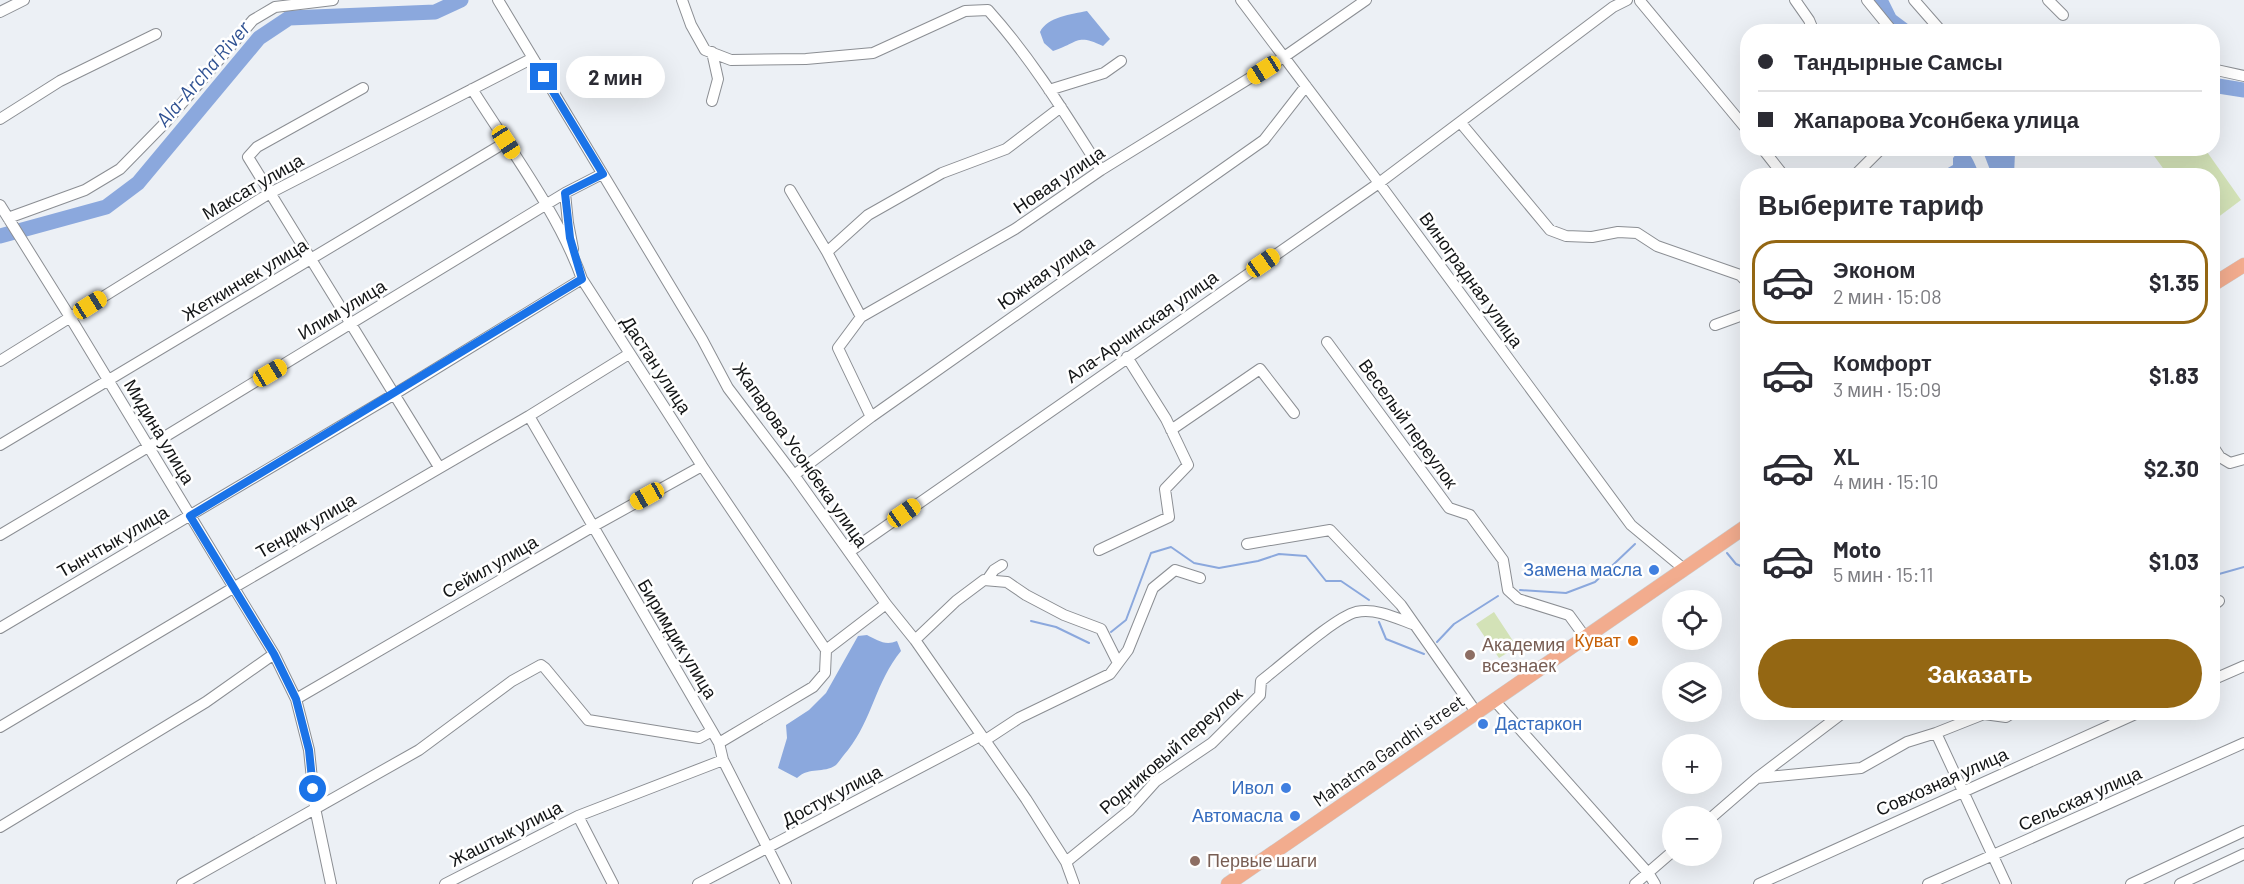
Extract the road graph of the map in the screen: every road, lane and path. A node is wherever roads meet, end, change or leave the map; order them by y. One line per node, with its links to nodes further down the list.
1 (24, 0): 13 (street)
2 (333, 0): 47 (street)
3 (499, 0): 21 (street, Жапарова Усонбека улица)
4 (682, 0): 19 (street)
5 (1241, 0): 20 (street, Виноградная улица)
6 (1366, 0): 20 (street, Новая улица)
7 (1627, 0): 33 (street, Ала-Арчинская улица)
8 (1639, 0): 32 (street)
9 (1795, 0): 15 (street)
10 (1867, 0): 16 (street)
11 (1914, 0): 17 (street)
12 (2048, 0): 14 (street)
13 (0, 12)
14 (2063, 15)
15 (1811, 24)
16 (1886, 24)
17 (1935, 24)
18 (156, 34): 31 (street)
19 (712, 52): 28 (street); 29 (street)
20 (1284, 57): 25 (street, Виноградная улица); 39 (street, Новая улица)
21 (533, 58): 27 (street, Максат улица); 40 (street, Жапарова Усонбека улица)
22 (1121, 62): 28 (street)
23 (2220, 71): 24 (street)
24 (2244, 76)
25 (1306, 86): 41 (street, Виноградная улица); 68 (street, Южная улица)
26 (363, 88): 43 (street)
27 (472, 89): 34 (street, Дастан улица); 43 (street, Максат улица)
28 (1049, 90): 30 (street)
29 (712, 101)
30 (1061, 107): 39 (street); 48 (street)
31 (0, 119)
32 (1740, 121)
33 (1460, 122): 41 (street, Ала-Арчинская улица); 52 (street)
34 (506, 142): 46 (street, Дастан улица); 49 (street, Жеткинчек улица)
35 (1768, 156): 37 (street)
36 (1874, 156): 38 (street)
37 (1778, 168)
38 (1862, 168)
39 (1101, 170): 57 (street, Новая улица)
40 (603, 174): 44 (street, Илим улица); 76 (street, Жапарова Усонбека улица)
41 (1379, 183): 62 (street, Ала-Арчинская улица); 85 (street, Виноградная улица)
42 (790, 190): 48 (street)
43 (270, 193): 49 (street); 56 (street, Максат улица)
44 (565, 193): 46 (street, Илим улица); 51 (street)
45 (0, 205): 47 (street)
46 (546, 206): 51 (street, Дастан улица); 58 (street, Илим улица)
47 (9, 220): 56 (street, Мидина улица)
48 (827, 252): 57 (street)
49 (311, 260): 58 (street); 64 (street, Жеткинчек улица)
50 (2244, 265): 54 (main road)
51 (578, 266): 53 (street, Дастан улица)
52 (1740, 274)
53 (582, 279): 61 (street, Дастан улица); 65 (street, Тынчтык улица)
54 (2220, 280)
55 (1740, 316): 59 (street)
56 (70, 317): 63 (street, Максат улица); 64 (street, Мидина улица)
57 (861, 317): 68 (street, Новая улица)
58 (350, 324): 65 (street); 71 (street, Илим улица)
59 (1715, 325)
60 (1327, 342): 92 (street, Веселый переулок)
61 (629, 354): 67 (street, Тендик улица); 74 (street, Дастан улица)
62 (1127, 357): 69 (street); 83 (street, Ала-Арчинская улица)
63 (0, 361)
64 (109, 381): 70 (street, Жеткинчек улица); 71 (street, Мидина улица)
65 (393, 395): 75 (street); 77 (street, Тынчтык улица)
66 (1294, 413): 69 (street)
67 (528, 416): 75 (street, Тендик улица); 78 (street, Биримдик улица)
68 (871, 417): 76 (street, Южная улица)
69 (1171, 430): 82 (street)
70 (0, 445)
71 (148, 447): 77 (street, Мидина улица); 80 (street, Илим улица)
72 (2220, 457): 73 (street)
73 (2244, 459)
74 (702, 466): 78 (street, Сейил улица); 94 (street, Дастан улица)
75 (439, 467): 88 (street, Тендик улица)
76 (794, 475): 83 (street, Жапарова Усонбека улица)
77 (190, 516): 88 (street, Мидина улица); 91 (street, Тынчтык улица)
78 (592, 527): 99 (street, Сейил улица); 106 (street, Биримдик улица)
79 (1740, 530): 85 (main road, Mahatma Gandhi street)
80 (0, 535)
81 (1248, 544): 90 (street)
82 (1099, 550)
83 (849, 552): 89 (street, Жапарова Усонбека улица)
84 (1002, 565): 87 (street)
85 (1684, 569): 92 (main road, Mahatma Gandhi street)
86 (1200, 578): 96 (street)
87 (987, 580): 93 (street); 96 (street)
88 (233, 588): 95 (street, Мидина улица); 105 (street, Тендик улица)
89 (886, 604): 93 (street, Жапарова Усонбека улица); 94 (street)
90 (1415, 625): 101 (street); 122 (street, Родниковый переулок)
91 (0, 628)
92 (1585, 637): 100 (main road, Mahatma Gandhi street)
93 (915, 640): 108 (street, Жапарова Усонбека улица)
94 (826, 650): 109 (street)
95 (274, 654): 99 (street, Мидина улица); 117 (street)
96 (1118, 663): 108 (street, Достук улица)
97 (2244, 666): 98 (street)
98 (2220, 676)
99 (296, 699): 114 (street, Мидина улица)
100 (1494, 700): 101 (main road, Mahatma Gandhi street); 124 (street)
101 (1476, 712): 132 (main road, Mahatma Gandhi street)
102 (1833, 720): 112 (street)
103 (1967, 720): 107 (street)
104 (2122, 720): 113 (street, Совхозная улица)
105 (0, 727)
106 (712, 731): 109 (street, Биримдик улица); 114 (street)
107 (1936, 733): 112 (street); 113 (street)
108 (982, 738): 119 (street, Достук улица); 122 (street, Жапарова Усонбека улица)
109 (719, 743): 111 (street, Биримдик улица)
110 (2244, 743): 121 (street, Сельская улица)
111 (723, 760): 116 (street); 119 (street, Биримдик улица)
112 (1756, 778): 115 (street)
113 (1964, 790): 121 (street); 134 (street, Совхозная улица)
114 (315, 808): 125 (street); 126 (street, Мидина улица)
115 (1722, 808)
116 (578, 816): 127 (street, Жаштык улица); 128 (street, Жаштык улица)
117 (0, 827)
118 (2244, 831): 137 (street)
119 (768, 849): 129 (street, Достук улица); 130 (street, Биримдик улица)
120 (2244, 854): 138 (street)
121 (1995, 855): 135 (street, Сельская улица); 136 (street)
122 (1066, 862): 131 (street, Жапарова Усонбека улица)
123 (1662, 866): 124 (street)
124 (1652, 879): 133 (street)
125 (182, 884)
126 (331, 884)
127 (445, 884)
128 (613, 884)
129 (698, 884)
130 (786, 884)
131 (1074, 884)
132 (1228, 884)
133 (1635, 884)
134 (1759, 884)
135 (1928, 884)
136 (2006, 884)
137 (2131, 884)
138 (2180, 884)

